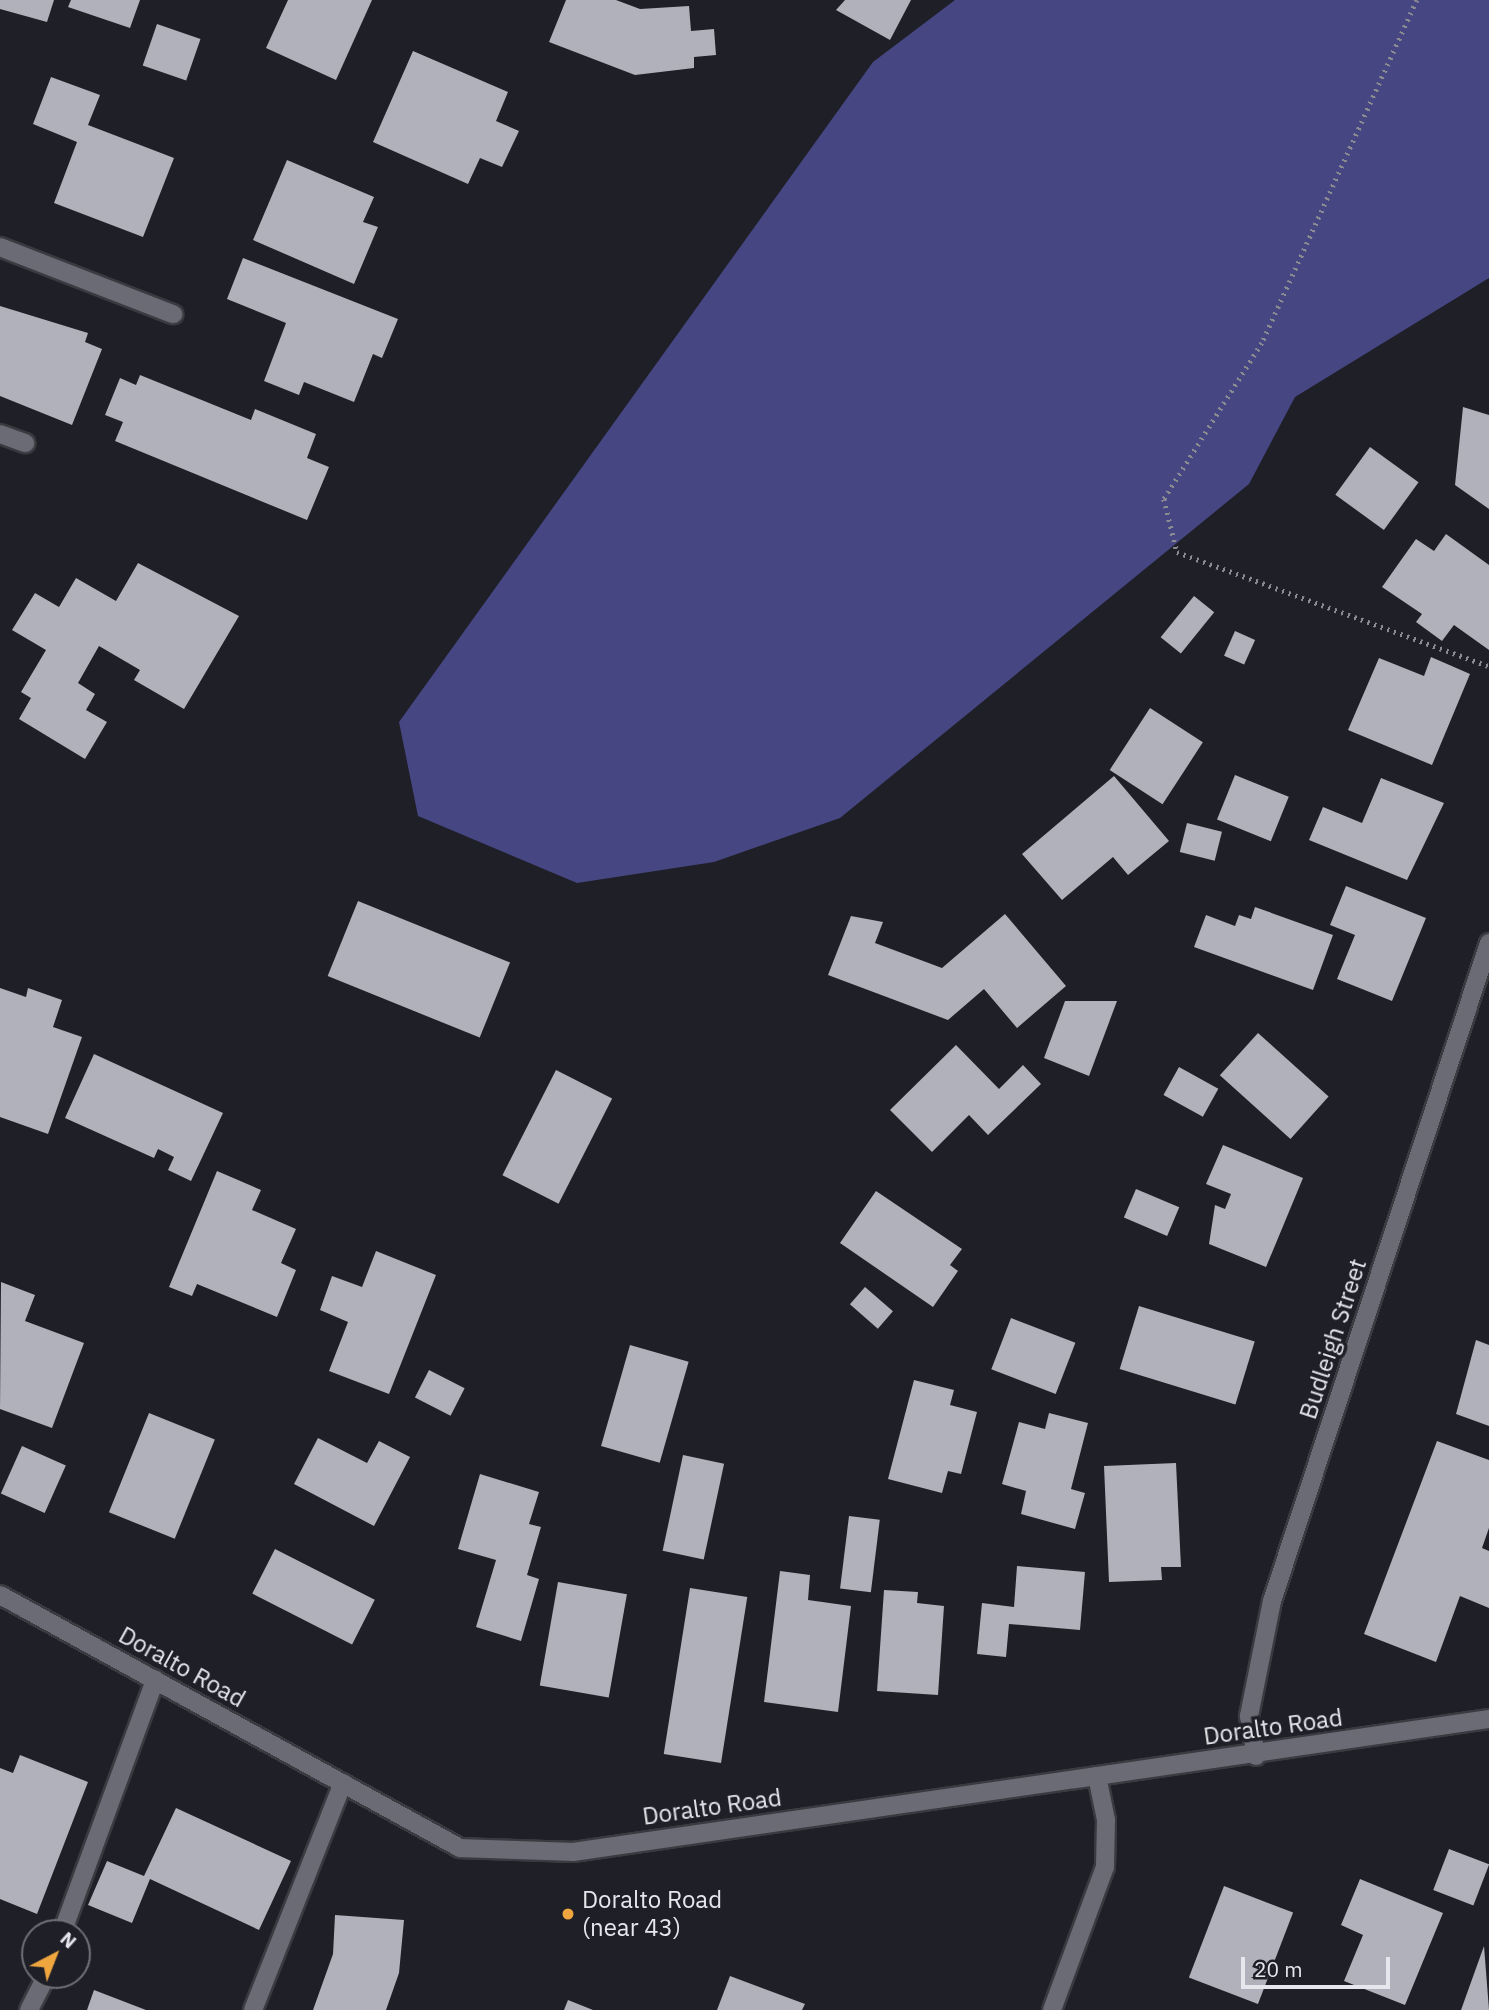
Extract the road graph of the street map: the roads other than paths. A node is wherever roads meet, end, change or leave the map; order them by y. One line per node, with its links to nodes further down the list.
1 (0, 247): 2 (street)
2 (173, 314)
3 (0, 434): 4 (street)
4 (25, 443)
5 (1489, 943): 9 (street, Budleigh Street)
6 (0, 1595): 7 (street, Doralto Road)
7 (155, 1680): 11 (street, Doralto Road); 12 (street)
8 (1489, 1718): 9 (street, Doralto Road)
9 (1256, 1756): 10 (street, Doralto Road)
10 (1097, 1776): 11 (street, Doralto Road); 16 (street)
11 (342, 1783): 15 (street)
12 (67, 1919)
13 (40, 1989): 14 (street)
14 (29, 2010)
15 (253, 2010)
16 (1052, 2010)

